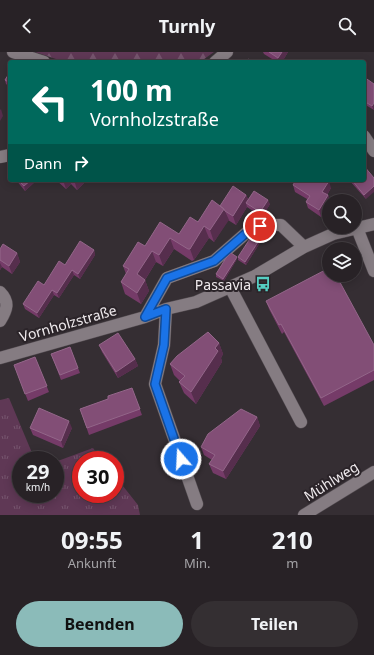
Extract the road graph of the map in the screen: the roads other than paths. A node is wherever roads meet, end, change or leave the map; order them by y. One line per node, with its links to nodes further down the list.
1 (13, 52): 3 (street)
2 (227, 52): 4 (street)
3 (38, 60)
4 (217, 60)
5 (366, 139): 6 (street)
6 (374, 151)
7 (374, 224): 8 (street, Vornholzstraße)
8 (362, 227)
9 (334, 234): 11 (street, Vornholzstraße)
10 (359, 234): 12 (street)
11 (304, 247): 13 (street, Vornholzstraße); 16 (street)
12 (374, 271)
13 (230, 287): 15 (street, Vornholzstraße); 19 (street)
14 (0, 292): 17 (street, Vornholzstraße)
15 (166, 309): 16 (street, Vornholzstraße); 21 (street)
16 (145, 317): 18 (street, Vornholzstraße)
17 (0, 321)
18 (0, 358)
19 (301, 422)
20 (374, 472): 22 (street, Mühlweg)
21 (197, 504)
22 (304, 515)

